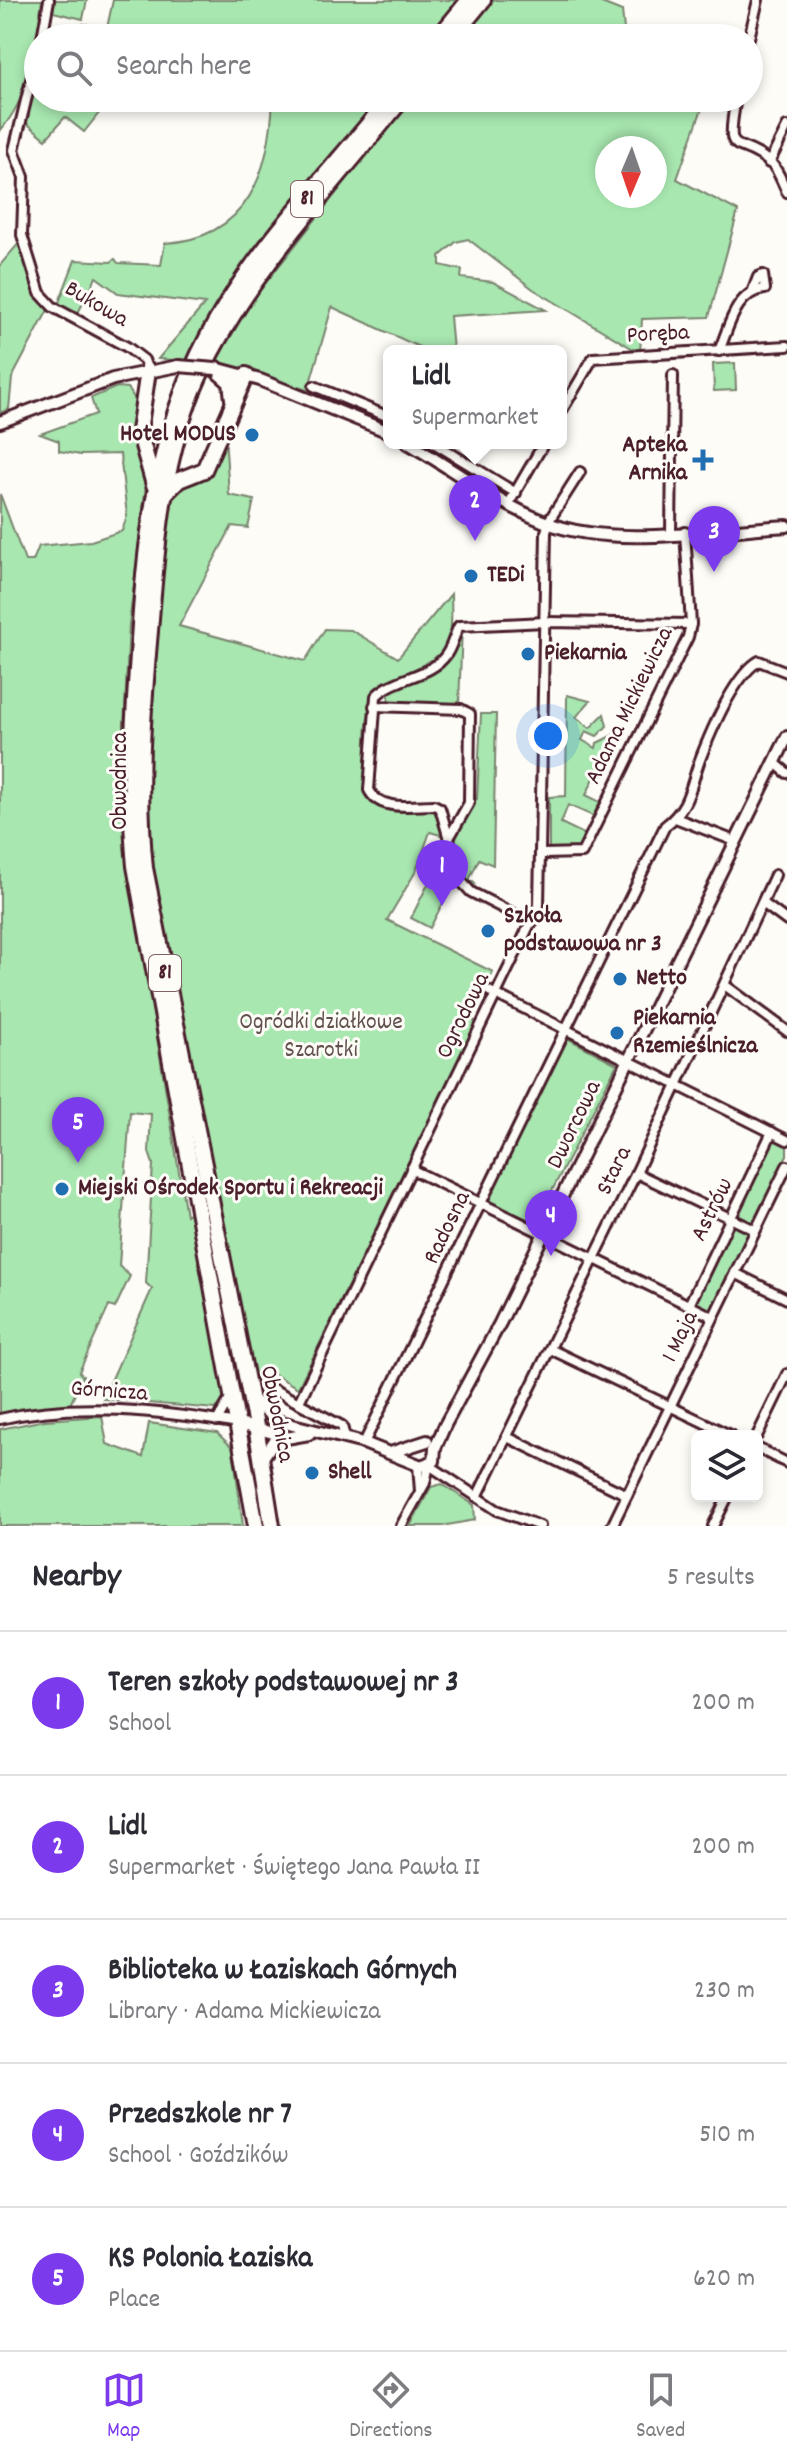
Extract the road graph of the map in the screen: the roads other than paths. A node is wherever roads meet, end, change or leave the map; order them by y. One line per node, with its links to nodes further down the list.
1 (49, 0): 5 (street)
2 (469, 0): 6 (main road)
3 (483, 0): 7 (main road)
4 (758, 0): 8 (street)
5 (45, 24)
6 (449, 24)
7 (463, 24)
8 (752, 24)
9 (24, 109): 20 (street, Bukowa)
10 (379, 112): 29 (main road, Obwodnica / 81)
11 (392, 112): 34 (main road, Obwodnica / 81)
12 (734, 112): 14 (street)
13 (787, 127): 14 (street)
14 (769, 163): 15 (street)
15 (787, 192)
16 (753, 290): 18 (street)
17 (787, 346): 18 (street, Poręba)
18 (719, 351): 25 (street, Poręba)
19 (216, 369): 20 (street, bridge); 21 (street); 24 (main road)
20 (142, 372): 27 (street); 30 (main road)
21 (246, 375): 24 (main road); 28 (street)
22 (673, 375): 43 (street)
23 (314, 386): 26 (street)
24 (233, 399): 36 (main road)
25 (567, 402)
26 (383, 415)
27 (0, 422)
28 (383, 430)
29 (165, 441): 30 (main road); 37 (main road, Obwodnica / 81)
30 (140, 442): 37 (main road)
31 (418, 449): 39 (street)
32 (444, 449): 38 (street)
33 (541, 449): 38 (street)
34 (172, 457): 36 (main road); 37 (main road, Obwodnica / 81)
35 (580, 472): 40 (street)
36 (187, 478): 37 (main road)
37 (159, 490): 85 (main road, Obwodnica / 81); 86 (main road, Obwodnica / 81)
38 (516, 493): 39 (street)
39 (508, 505): 40 (street)
40 (547, 523): 43 (street); 44 (street, Ogrodowa)
41 (787, 526): 42 (street)
42 (685, 532): 43 (street); 45 (street, Adama Mickiewicza)
43 (671, 533)
44 (545, 622): 45 (street); 47 (street); 54 (street, Ogrodowa)
45 (691, 624): 54 (street, Adama Mickiewicza)
46 (787, 672): 51 (street)
47 (374, 706): 52 (street); 52 (street)
48 (787, 737): 49 (street, Dworcowa)
49 (775, 763): 50 (street); 53 (street, Dworcowa)
50 (787, 773)
51 (678, 819): 53 (street); 62 (street)
52 (449, 838): 58 (street)
53 (735, 841): 64 (street, Dworcowa)
54 (543, 854): 58 (street, Ogrodowa)
55 (775, 875): 56 (street, Stara)
56 (764, 904): 57 (street); 59 (street, Stara)
57 (787, 921)
58 (532, 923): 61 (street, Ogrodowa)
59 (726, 986): 63 (street); 65 (street, Stara)
60 (485, 989): 61 (street)
61 (497, 995): 62 (street); 69 (street, Ogrodowa)
62 (566, 1030): 64 (street); 73 (street, Radosna)
63 (787, 1031)
64 (628, 1061): 65 (street); 76 (street, Dworcowa)
65 (678, 1085): 66 (street); 70 (street, Stara)
66 (772, 1132): 67 (street); 74 (street, Astrów)
67 (787, 1140)
68 (787, 1166): 71 (street, 1 Maja)
69 (411, 1169): 73 (street); 87 (street, Ogrodowa)
70 (636, 1173): 74 (street); 77 (street, Stara)
71 (776, 1189): 72 (street); 75 (street, 1 Maja)
72 (787, 1194)
73 (482, 1204): 76 (street); 100 (street, Radosna)
74 (731, 1219): 75 (street); 80 (street, Astrów)
75 (755, 1230): 78 (street, 1 Maja)
76 (544, 1234): 77 (street); 102 (street, Dworcowa)
77 (594, 1259): 80 (street); 82 (street, Stara)
78 (735, 1273): 79 (street); 81 (street, 1 Maja)
79 (787, 1299)
80 (689, 1305): 81 (street)
81 (713, 1317): 88 (street, 1 Maja)
82 (550, 1349): 88 (street); 98 (street, Stara)
83 (787, 1374): 95 (street)
84 (267, 1386): 87 (street)
85 (233, 1393): 90 (street); 92 (main road, Obwodnica / 81)
86 (250, 1396): 91 (street); 93 (main road, Obwodnica / 81)
87 (299, 1402): 99 (street)
88 (670, 1407): 94 (street); 107 (street, 1 Maja)
89 (0, 1419): 90 (street, Górnicza)
90 (217, 1421): 92 (street, Górnicza)
91 (277, 1421): 93 (street); 96 (street)
92 (239, 1424): 93 (street); 110 (main road, Obwodnica / 81)
93 (256, 1426): 97 (street); 103 (main road, Obwodnica / 81)
94 (719, 1430)
95 (760, 1430)
96 (316, 1433): 97 (street); 99 (street)
97 (287, 1436): 103 (street)
98 (507, 1437): 107 (street); 108 (street, Stara)
99 (345, 1438): 100 (street)
100 (364, 1443): 102 (street)
101 (763, 1451): 104 (street)
102 (424, 1455): 105 (street); 106 (street)
103 (262, 1459): 111 (main road, Obwodnica / 81)
104 (787, 1463)
105 (449, 1477): 106 (street); 108 (street)
106 (422, 1487): 112 (street)
107 (627, 1495): 114 (street, 1 Maja)
108 (477, 1497): 113 (street)
109 (725, 1502): 115 (street)
110 (256, 1526)
111 (272, 1526)
112 (401, 1526)
113 (540, 1526)
114 (612, 1526)
115 (713, 1526)

